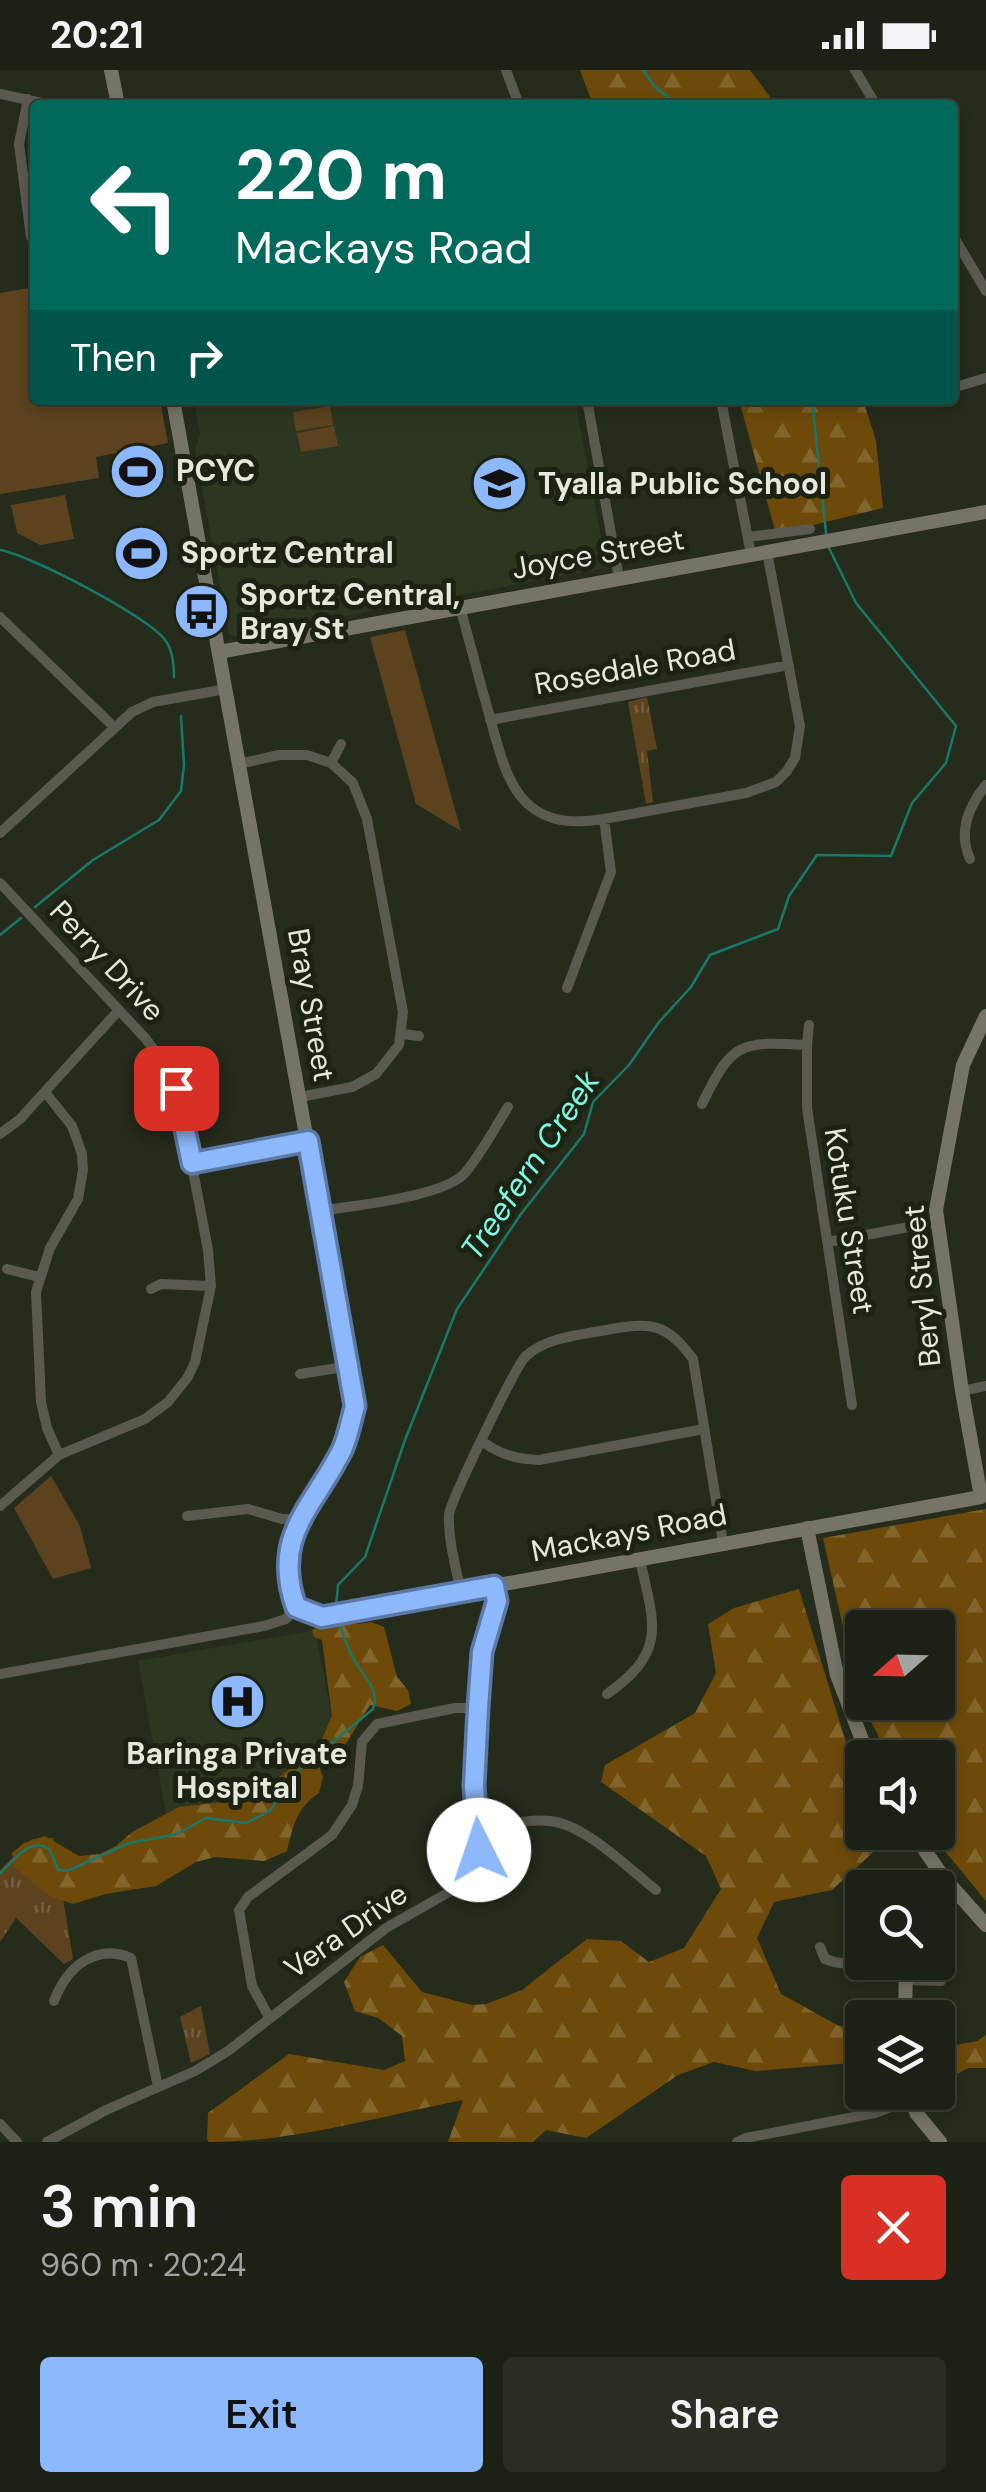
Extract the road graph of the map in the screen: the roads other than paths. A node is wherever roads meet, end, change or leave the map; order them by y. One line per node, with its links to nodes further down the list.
1 (112, 70): 7 (street)
2 (506, 70): 8 (street)
3 (855, 70): 9 (street)
4 (0, 94): 5 (street)
5 (28, 99): 6 (street); 10 (street)
6 (32, 100)
7 (117, 100)
8 (515, 100)
9 (873, 100)
10 (30, 229)
11 (958, 244): 12 (street)
12 (986, 291)
13 (986, 378): 14 (street)
14 (958, 386)
15 (174, 405): 26 (street, Bray Street)
16 (587, 405): 23 (street)
17 (723, 405): 20 (street)
18 (986, 512): 21 (street, Joyce Street)
19 (810, 529): 20 (street)
20 (748, 537): 22 (street)
21 (768, 552): 22 (street, Joyce Street); 27 (street)
22 (751, 554): 23 (street, Joyce Street)
23 (619, 578): 24 (street, Joyce Street)
24 (460, 607): 26 (street, Joyce Street); 29 (street)
25 (0, 617): 30 (street)
26 (219, 652): 28 (street, Bray Street)
27 (789, 665): 29 (street, Rosedale Road); 35 (street)
28 (226, 689): 30 (street); 33 (street, Bray Street)
29 (490, 720): 35 (street)
30 (114, 727): 36 (street)
31 (341, 744): 32 (street)
32 (331, 763): 33 (street); 43 (street)
33 (239, 764): 47 (street, Bray Street)
34 (986, 785): 37 (street)
35 (604, 819): 39 (street)
36 (0, 833)
37 (970, 859)
38 (0, 883): 40 (street, Perry Drive)
39 (567, 988)
40 (118, 1010): 46 (street); 52 (street, Perry Drive)
41 (986, 1016): 54 (street, Beryl Street)
42 (808, 1025): 45 (street, Kotuku Street)
43 (402, 1034): 44 (street); 47 (street)
44 (419, 1036)
45 (807, 1044): 48 (street); 55 (street, Kotuku Street)
46 (45, 1092): 50 (street); 57 (street)
47 (300, 1097): 51 (street, Bray Street)
48 (702, 1104)
49 (508, 1107): 53 (street)
50 (0, 1134)
51 (308, 1141): 52 (street); 53 (street, Bray Street)
52 (192, 1163): 58 (street, Perry Drive)
53 (322, 1211): 60 (street, Bray Street)
54 (936, 1222): 55 (street); 63 (street, Beryl Street)
55 (828, 1242): 64 (street, Kotuku Street)
56 (7, 1269): 57 (street)
57 (38, 1277): 67 (street)
58 (211, 1286): 59 (street); 67 (street, Perry Drive)
59 (152, 1289)
60 (350, 1366): 61 (street); 71 (street, Bray Street)
61 (300, 1374)
62 (986, 1386): 63 (street)
63 (962, 1391): 68 (street, Beryl Street)
64 (852, 1405)
65 (704, 1429): 66 (street); 66 (street); 73 (street)
66 (483, 1442): 76 (street)
67 (59, 1454): 69 (street, Perry Drive)
68 (983, 1496): 72 (street, Mackays Road)
69 (0, 1506)
70 (187, 1516): 71 (street)
71 (299, 1519): 77 (street, Bray Street)
72 (807, 1528): 73 (street, Mackays Road); 81 (street)
73 (723, 1543): 74 (street, Mackays Road)
74 (640, 1560): 75 (street, Mackays Road); 79 (street)
75 (494, 1586): 76 (street, Mackays Road); 80 (street, Vera Drive)
76 (461, 1592): 77 (street, Mackays Road)
77 (296, 1607): 78 (street)
78 (0, 1674)
79 (607, 1694)
80 (478, 1708): 82 (street, Vera Drive); 91 (street)
81 (863, 1740)
82 (480, 1831): 83 (street); 91 (street, Vera Drive)
83 (656, 1890)
84 (955, 1897): 85 (street)
85 (986, 1925)
86 (820, 1946): 87 (street)
87 (845, 1965)
88 (938, 1980): 89 (street)
89 (941, 1981)
90 (54, 2000): 92 (street)
91 (269, 2016): 92 (street, Vera Drive)
92 (158, 2087): 97 (street, Vera Drive)
93 (881, 2110): 98 (street)
94 (918, 2110): 99 (street)
95 (0, 2124): 96 (street)
96 (17, 2142)
97 (47, 2142)
98 (737, 2142)
99 (940, 2142)

